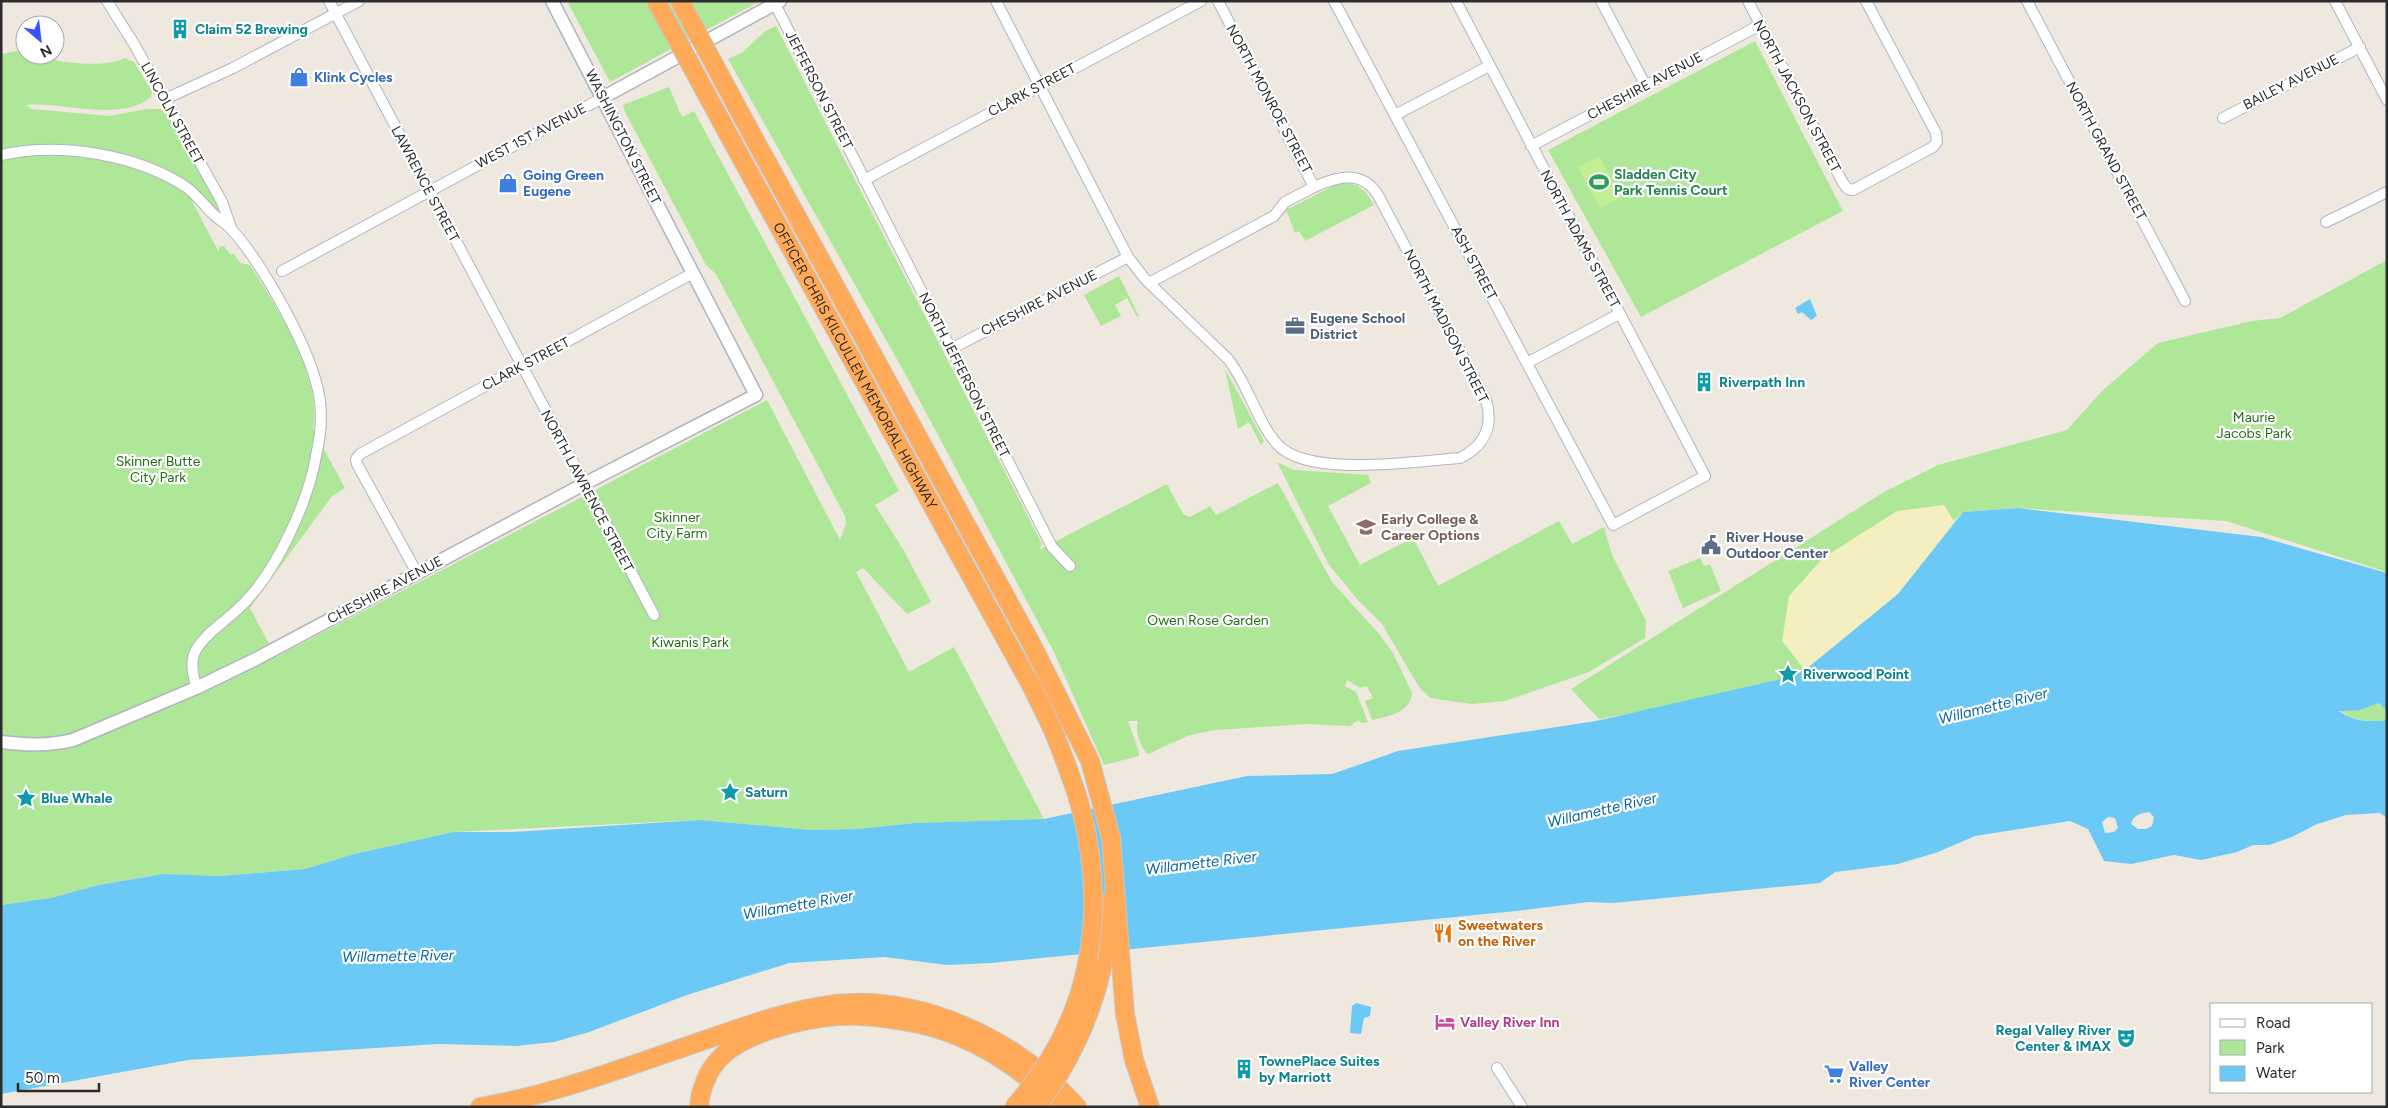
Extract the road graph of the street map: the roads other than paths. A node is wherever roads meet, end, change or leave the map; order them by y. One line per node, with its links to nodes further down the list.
1 (107, 1): 25 (street, LINCOLN STREET)
2 (329, 1): 18 (street, LAWRENCE STREET)
3 (359, 1): 18 (street)
4 (552, 1): 24 (street, WASHINGTON STREET)
5 (656, 1): 59 (highway, OFFICER CHRIS KILCULLEN MEMORIAL HIGHWAY, bridge)
6 (680, 1): 54 (highway, OFFICER CHRIS KILCULLEN MEMORIAL HIGHWAY, bridge)
7 (996, 1): 22 (street, NORTH MADISON STREET)
8 (1201, 1): 22 (street, CLARK STREET)
9 (1218, 1): 33 (street, NORTH MONROE STREET)
10 (1334, 1): 27 (street, ASH STREET)
11 (1456, 1): 21 (street, NORTH ADAMS STREET)
12 (1601, 1): 23 (street)
13 (1748, 1): 19 (street, NORTH JACKSON STREET)
14 (1866, 1): 19 (street, NORTH JACKSON STREET)
15 (2027, 1): 42 (street, NORTH GRAND STREET)
16 (2335, 1): 20 (street)
17 (776, 2): 24 (street, WEST 1ST AVENUE); 32 (street, JEFFERSON STREET)
18 (335, 14): 25 (street); 34 (street, LAWRENCE STREET)
19 (1760, 25): 23 (street, CHESHIRE AVENUE)
20 (2360, 47): 26 (street); 28 (street, BAILEY AVENUE)
21 (1489, 66): 27 (street); 29 (street, NORTH ADAMS STREET)
22 (1039, 86): 32 (street, CLARK STREET); 38 (street, NORTH MADISON STREET)
23 (1646, 86): 29 (street, CHESHIRE AVENUE)
24 (602, 98): 34 (street, WEST 1ST AVENUE); 40 (street, WASHINGTON STREET)
25 (165, 99): 37 (street, LINCOLN STREET)
26 (2387, 100)
27 (1395, 115): 45 (street, ASH STREET)
28 (2224, 118)
29 (1531, 146): 43 (street, NORTH ADAMS STREET)
30 (1, 155): 37 (street)
31 (1354, 177): 33 (street, NORTH MONROE STREET); 41 (street, NORTH MADISON STREET)
32 (864, 180): 44 (street, NORTH JEFFERSON STREET)
33 (1314, 186): 41 (street)
34 (429, 191): 39 (street, WEST 1ST AVENUE); 46 (street, LAWRENCE STREET)
35 (2387, 192): 36 (street)
36 (2326, 222)
37 (231, 228): 53 (street)
38 (1128, 257): 41 (street, NORTH MADISON STREET); 44 (street, CHESHIRE AVENUE)
39 (282, 271)
40 (693, 273): 46 (street, CLARK STREET); 47 (street, WASHINGTON STREET)
41 (1149, 283)
42 (2185, 302)
43 (1619, 314): 45 (street); 49 (street, NORTH ADAMS STREET)
44 (951, 349): 50 (street, NORTH JEFFERSON STREET)
45 (1527, 363): 49 (street, ASH STREET)
46 (521, 366): 48 (street, NORTH LAWRENCE STREET); 51 (street, CLARK STREET)
47 (756, 396): 48 (street, CHESHIRE AVENUE)
48 (584, 484): 51 (street, CHESHIRE AVENUE); 52 (street, NORTH LAWRENCE STREET)
49 (1613, 525)
50 (1070, 566)
51 (417, 573): 53 (street, CHESHIRE AVENUE)
52 (654, 615)
53 (196, 688): 55 (street, CHESHIRE AVENUE)
54 (1073, 728): 60 (highway, bridge); 63 (highway)
55 (1, 742)
56 (1497, 1068): 64 (street)
57 (480, 1107): 62 (highway)
58 (699, 1107): 61 (highway)
59 (1014, 1107)
60 (1036, 1107)
61 (1062, 1107)
62 (1078, 1107)
63 (1150, 1107)
64 (1522, 1107)

